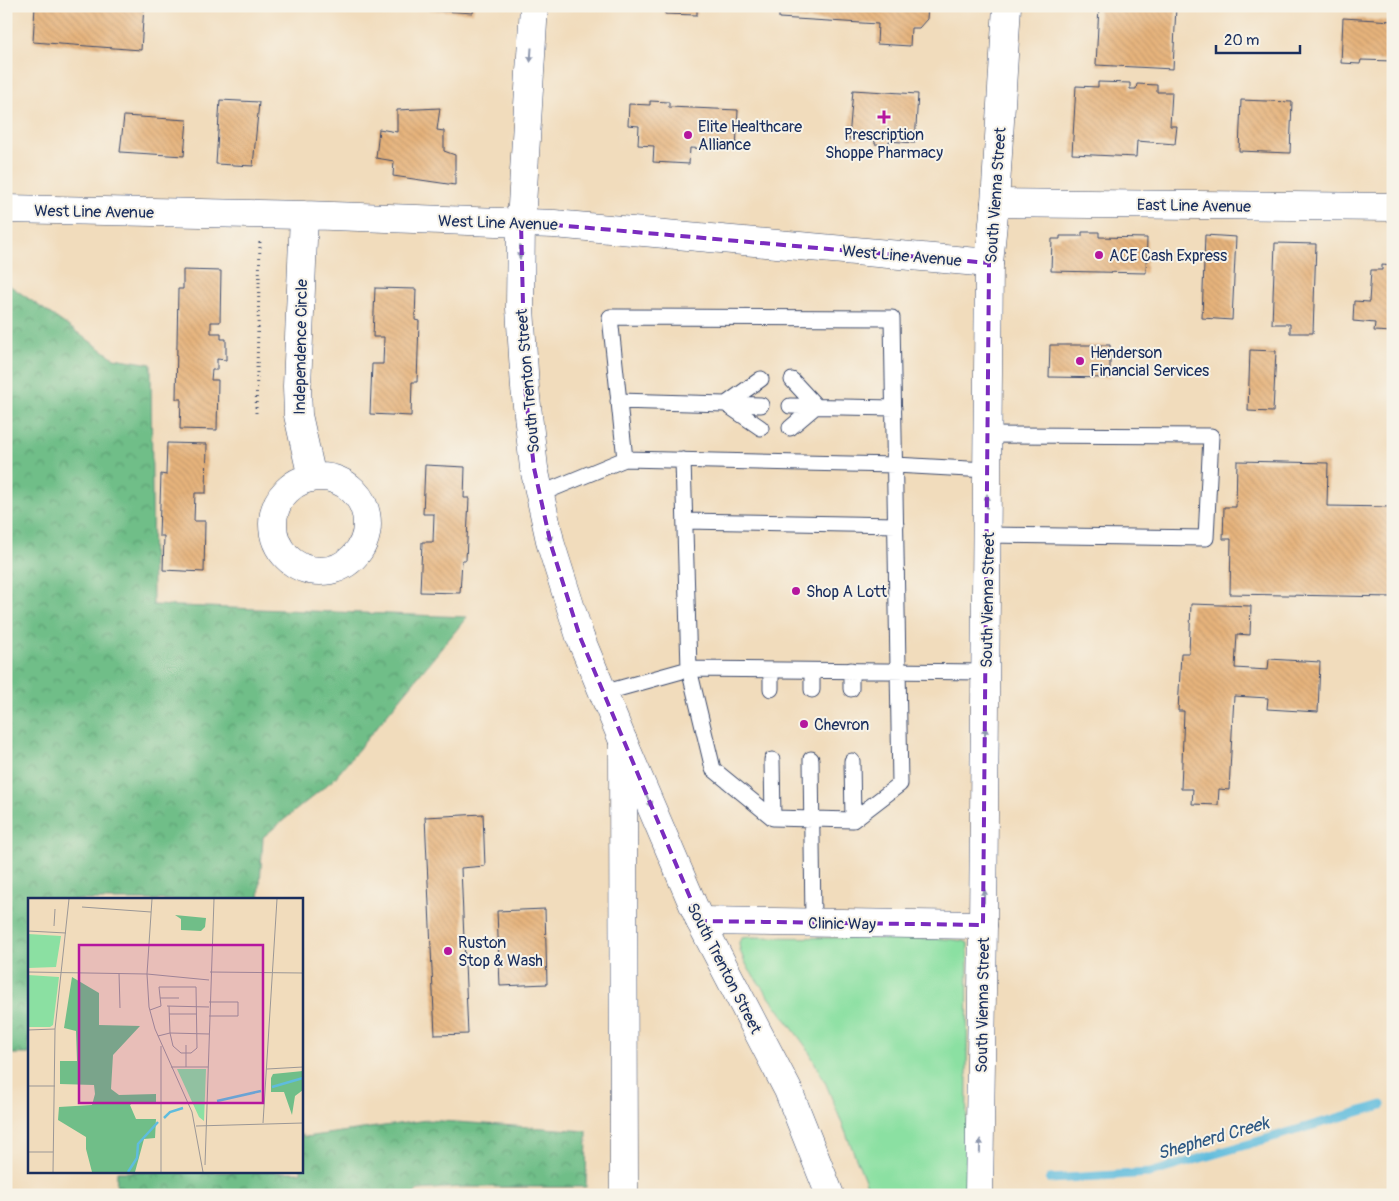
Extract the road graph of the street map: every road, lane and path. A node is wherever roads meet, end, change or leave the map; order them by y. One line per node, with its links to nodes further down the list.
1 (534, 6): 7 (main road, South Trenton Street, one-way to 7)
2 (1007, 6): 3 (main road, South Vienna Street)
3 (995, 203): 4 (main road, East Line Avenue); 9 (main road, South Vienna Street)
4 (1393, 207)
5 (6, 209): 6 (main road, West Line Avenue)
6 (304, 215): 7 (main road, West Line Avenue); 26 (main road, Independence Circle)
7 (521, 222): 9 (main road, West Line Avenue); 27 (main road, South Trenton Street, one-way to 27)
8 (260, 240): 18 (path)
9 (989, 263): 21 (main road, South Vienna Street)
10 (760, 379): 13 (lane)
11 (792, 380): 16 (lane)
12 (618, 401): 13 (lane); 17 (lane); 22 (lane)
13 (726, 404): 14 (lane); 19 (lane)
14 (761, 405)
15 (790, 406): 16 (lane)
16 (816, 406): 17 (lane); 20 (lane)
17 (894, 408): 24 (lane)
18 (256, 413)
19 (761, 428)
20 (790, 428)
21 (988, 435): 25 (main road, South Vienna Street); 30 (lane)
22 (625, 459): 23 (lane); 27 (lane)
23 (683, 460): 24 (lane); 28 (lane)
24 (895, 465): 25 (lane); 29 (lane)
25 (987, 470): 30 (main road, South Vienna Street, one-way to 25)
26 (312, 478)
27 (540, 494): 40 (main road, South Trenton Street, one-way to 40)
28 (685, 521): 29 (lane); 31 (lane)
29 (896, 525): 35 (lane)
30 (987, 535): 36 (main road, South Vienna Street)
31 (689, 669): 32 (lane); 40 (lane); 45 (lane)
32 (771, 670): 34 (lane); 37 (lane)
33 (851, 670): 34 (lane); 35 (lane); 38 (lane)
34 (812, 671): 39 (lane)
35 (899, 672): 36 (lane); 47 (lane)
36 (986, 672): 50 (main road, South Vienna Street, one-way to 36)
37 (771, 689)
38 (851, 689)
39 (812, 690)
40 (603, 693): 41 (main road, South Trenton Street)
41 (623, 741): 48 (main road, South Trenton Street, one-way to 48); 51 (main road, South Trenton Street)
42 (811, 759): 46 (lane)
43 (772, 760): 45 (lane)
44 (852, 761): 47 (lane)
45 (773, 818): 46 (lane)
46 (811, 820): 47 (lane); 49 (lane)
47 (853, 820)
48 (700, 921): 49 (main road, Clinic Way); 52 (main road, South Trenton Street)
49 (813, 923): 50 (main road, Clinic Way)
50 (984, 925): 53 (main road, South Vienna Street, one-way to 50)
51 (624, 1195)
52 (830, 1195)
53 (979, 1195)

